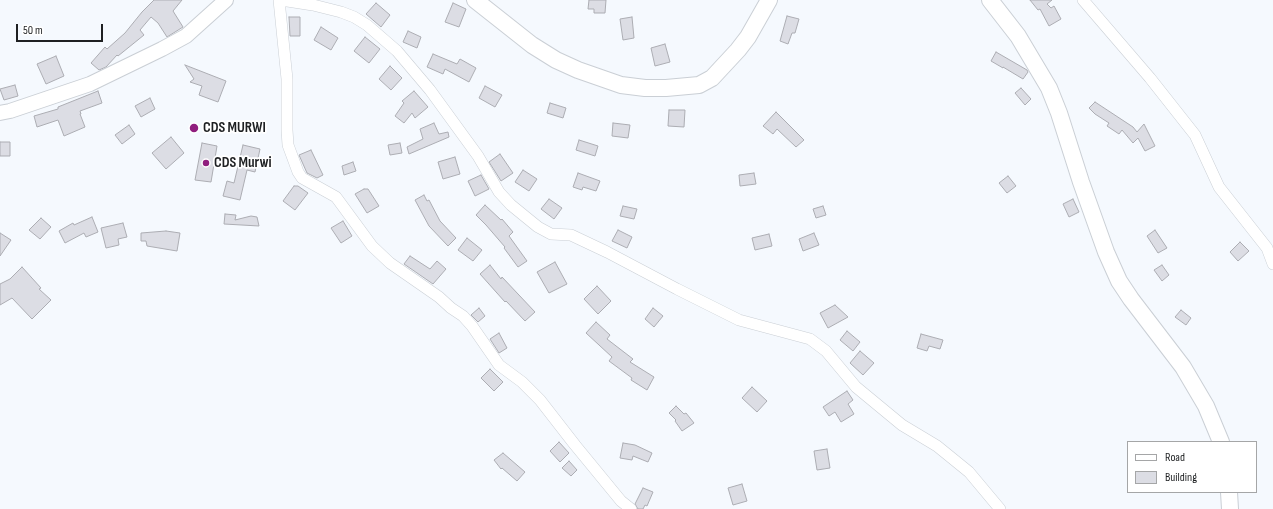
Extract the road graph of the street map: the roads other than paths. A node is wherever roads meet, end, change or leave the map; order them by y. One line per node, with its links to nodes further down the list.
1 (226, 0): 7 (street)
2 (280, 0): 11 (street); 12 (street)
3 (475, 0): 4 (main road)
4 (769, 0)
5 (990, 0): 9 (main road)
6 (1083, 0): 8 (street)
7 (0, 112)
8 (1273, 264)
9 (1221, 441)
10 (1229, 493): 13 (main road)
11 (631, 509)
12 (1000, 509)
13 (1230, 509)

